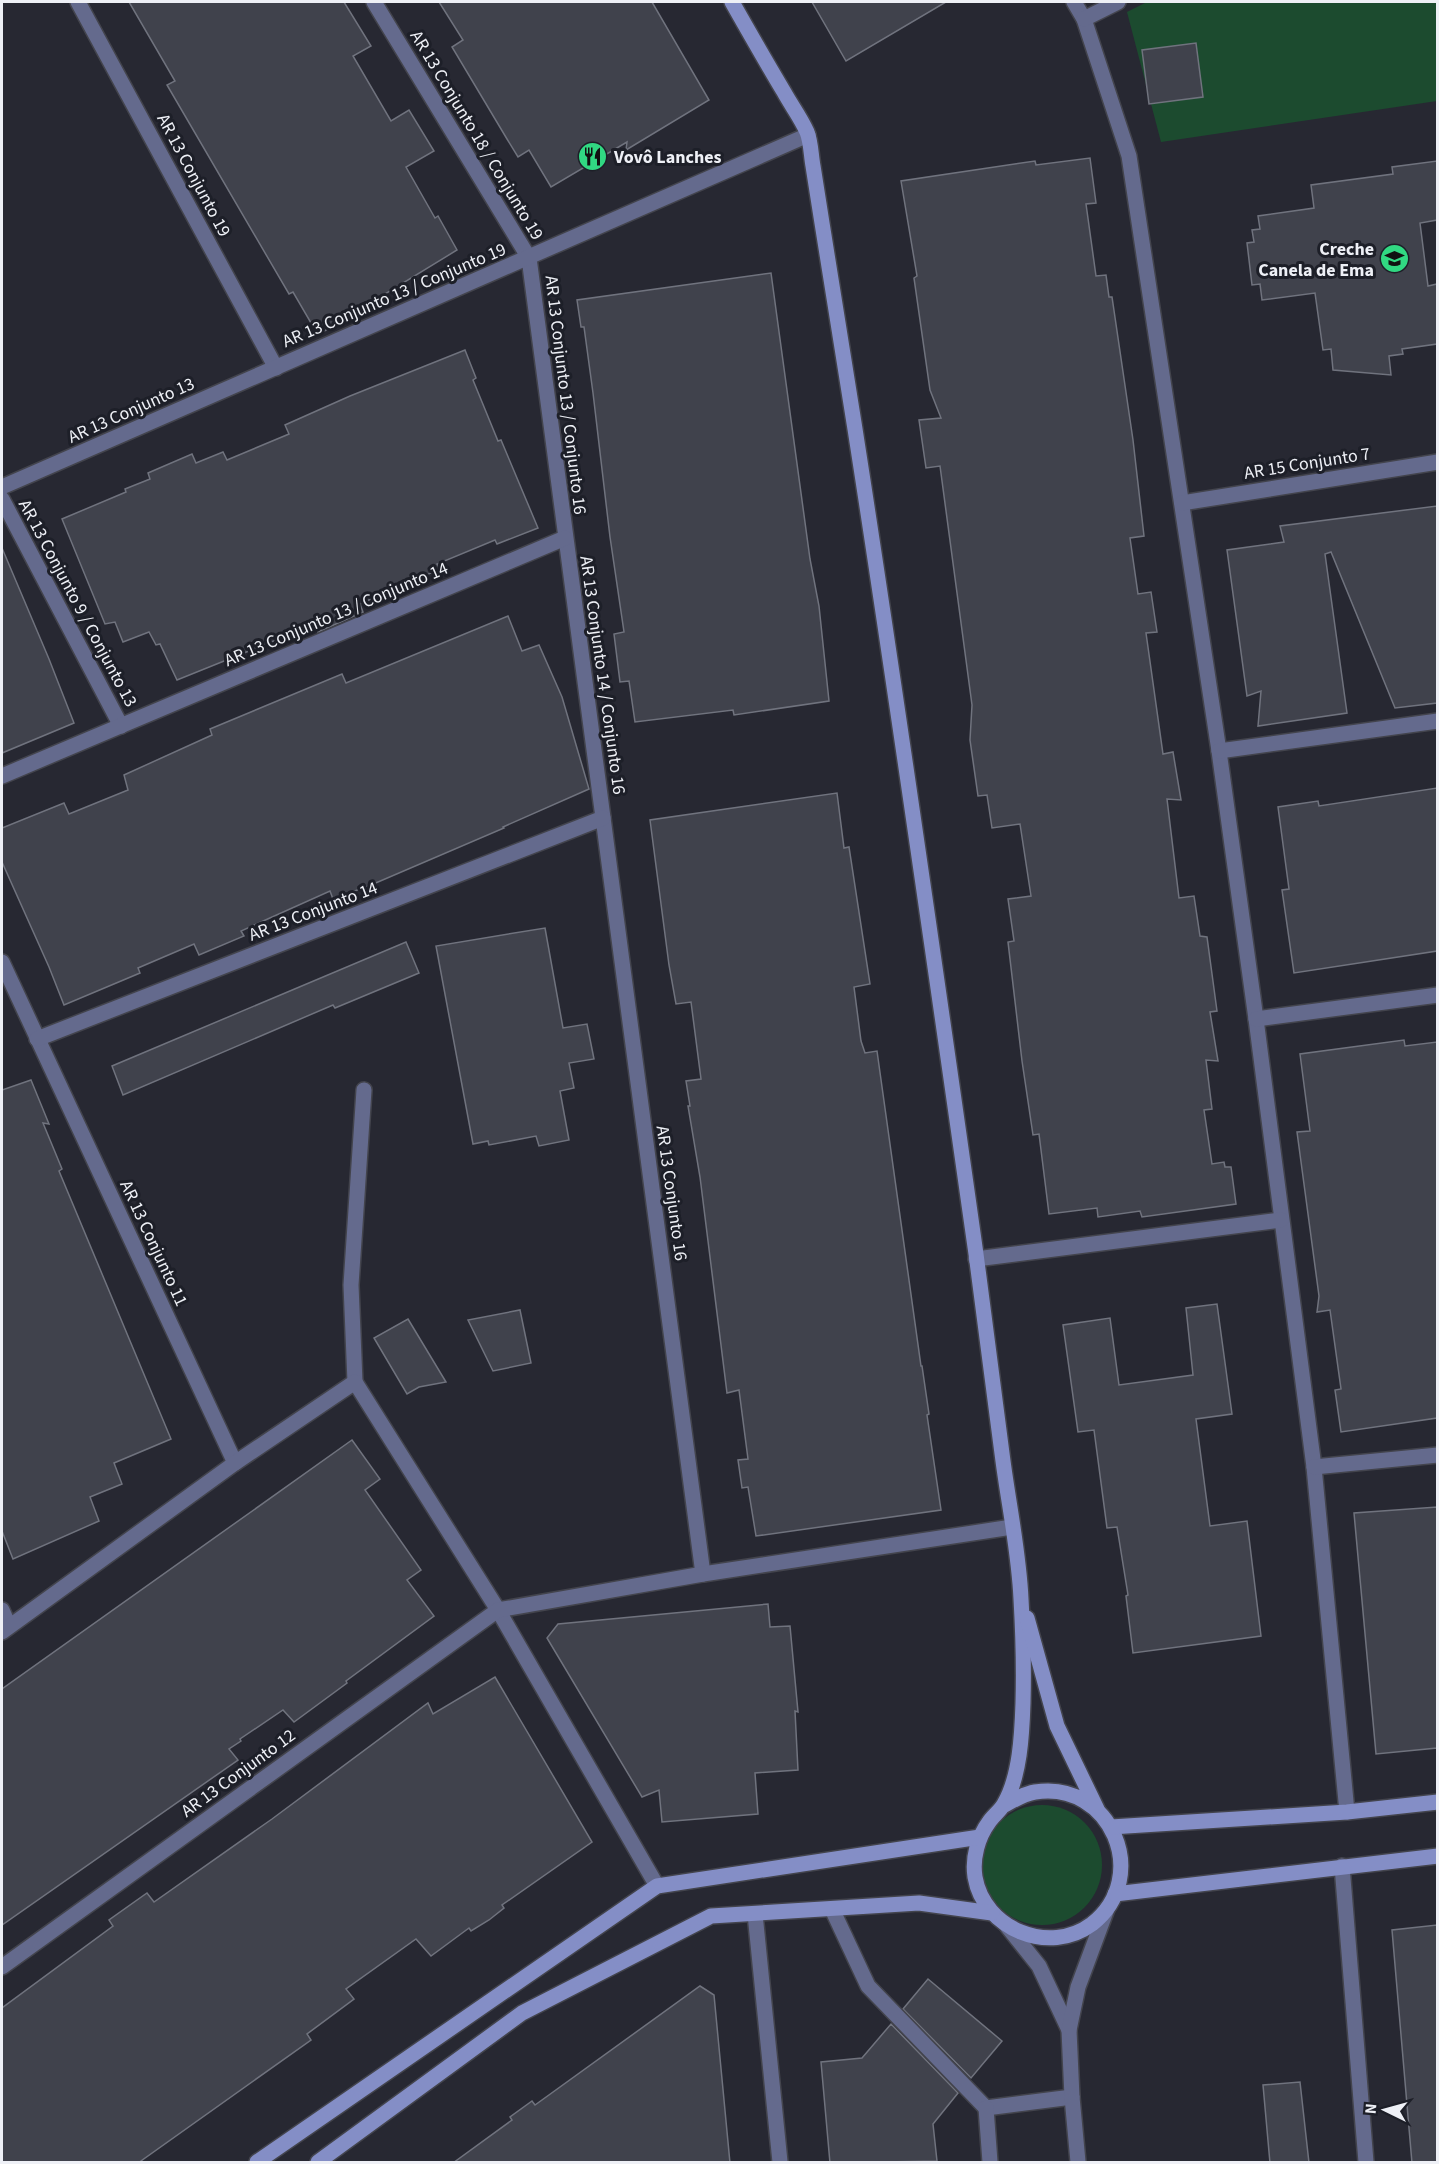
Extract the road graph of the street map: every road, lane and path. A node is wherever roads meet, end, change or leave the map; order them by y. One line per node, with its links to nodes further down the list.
1 (78, 2): 9 (street, AR 13 Conjunto 19)
2 (374, 2): 8 (street, AR 13 Conjunto 18 / Conjunto 19)
3 (732, 2): 7 (street)
4 (1074, 2): 6 (street)
5 (1118, 2): 6 (street)
6 (1084, 19): 13 (street)
7 (808, 135): 8 (street, AR 13 Conjunto 13 / Conjunto 19); 26 (street)
8 (529, 258): 9 (street, AR 13 Conjunto 13 / Conjunto 19); 14 (street, AR 13 Conjunto 13 / Conjunto 16)
9 (276, 368): 11 (street, AR 13 Conjunto 13)
10 (1437, 462): 13 (street, AR 15 Conjunto 7)
11 (2, 487)
12 (2, 499): 16 (street, AR 13 Conjunto 9 / Conjunto 13)
13 (1182, 503): 17 (street)
14 (566, 538): 16 (street, AR 13 Conjunto 13 / Conjunto 14); 19 (street, AR 13 Conjunto 14 / Conjunto 16)
15 (1437, 721): 17 (street)
16 (121, 726): 18 (street, AR 13 Conjunto 13 / Conjunto 14)
17 (1219, 751): 22 (street)
18 (2, 776)
19 (603, 818): 23 (street, AR 13 Conjunto 14); 32 (street, AR 13 Conjunto 16)
20 (2, 962): 23 (street, AR 13 Conjunto 11)
21 (1437, 995): 22 (street)
22 (1256, 1019): 25 (street)
23 (38, 1039): 29 (street, AR 13 Conjunto 11)
24 (364, 1090): 27 (street)
25 (1281, 1220): 26 (street); 30 (street)
26 (976, 1259): 31 (street)
27 (355, 1382): 29 (street); 35 (street)
28 (1437, 1455): 30 (street)
29 (235, 1463): 36 (street)
30 (1314, 1467): 40 (street)
31 (1012, 1527): 32 (street); 33 (street)
32 (703, 1574): 35 (street)
33 (1021, 1595): 38 (street); 39 (street)
34 (2, 1610): 36 (street)
35 (498, 1610): 45 (street); 52 (street, AR 13 Conjunto 12)
36 (5, 1629)
37 (1437, 1802): 40 (street)
38 (1003, 1806): 39 (street); 42 (street)
39 (1098, 1810): 41 (street)
40 (1347, 1812): 41 (street)
41 (1111, 1827): 46 (street)
42 (980, 1837): 45 (street); 49 (street)
43 (1437, 1856): 44 (street)
44 (1342, 1866): 46 (street); 61 (street)
45 (657, 1886): 56 (street)
46 (1115, 1894): 48 (street)
47 (832, 1909): 49 (street); 50 (street); 55 (street)
48 (1107, 1909): 51 (street); 53 (street)
49 (992, 1913): 51 (street)
50 (756, 1914): 57 (street); 58 (street)
51 (1007, 1926): 53 (street)
52 (2, 1967)
53 (1070, 2030): 54 (street)
54 (1072, 2097): 55 (street); 60 (street)
55 (986, 2108): 59 (street)
56 (257, 2163)
57 (318, 2163)
58 (780, 2163)
59 (990, 2163)
60 (1078, 2163)
61 (1366, 2163)

